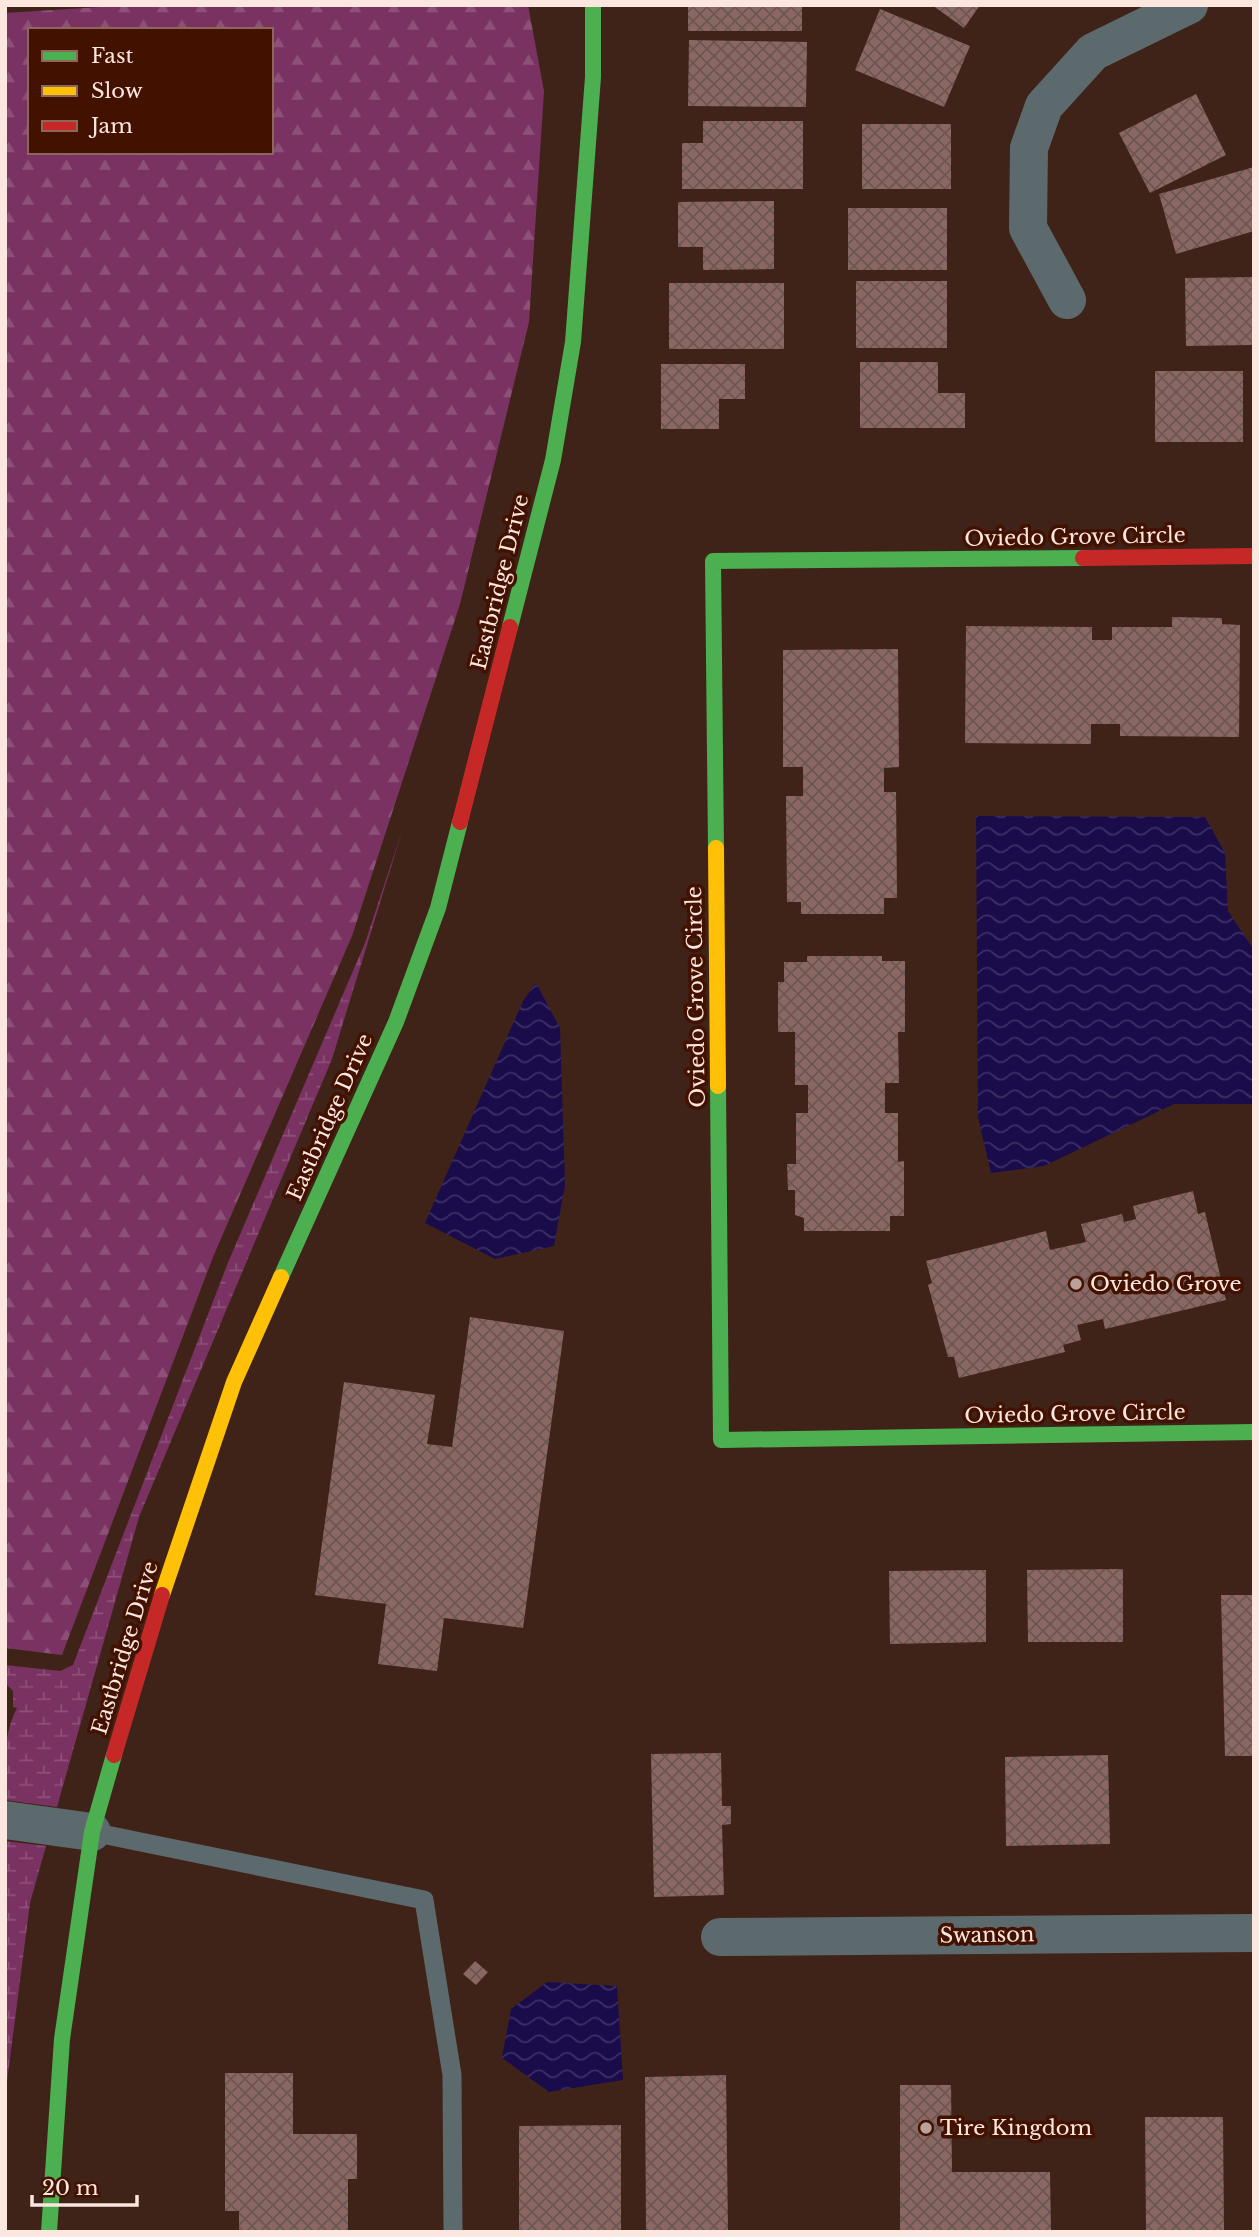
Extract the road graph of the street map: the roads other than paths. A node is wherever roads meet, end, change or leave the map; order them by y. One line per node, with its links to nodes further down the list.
1 (593, 5): 7 (street, Eastbridge Drive)
2 (1189, 5): 3 (street)
3 (1067, 300)
4 (1254, 556): 5 (street, Oviedo Grove Circle)
5 (1254, 1432)
6 (5, 1820): 7 (street)
7 (92, 1832): 10 (street, Eastbridge Drive); 11 (lane)
8 (1254, 1933): 9 (street, Swanson)
9 (720, 1937)
10 (49, 2232)
11 (453, 2232)

